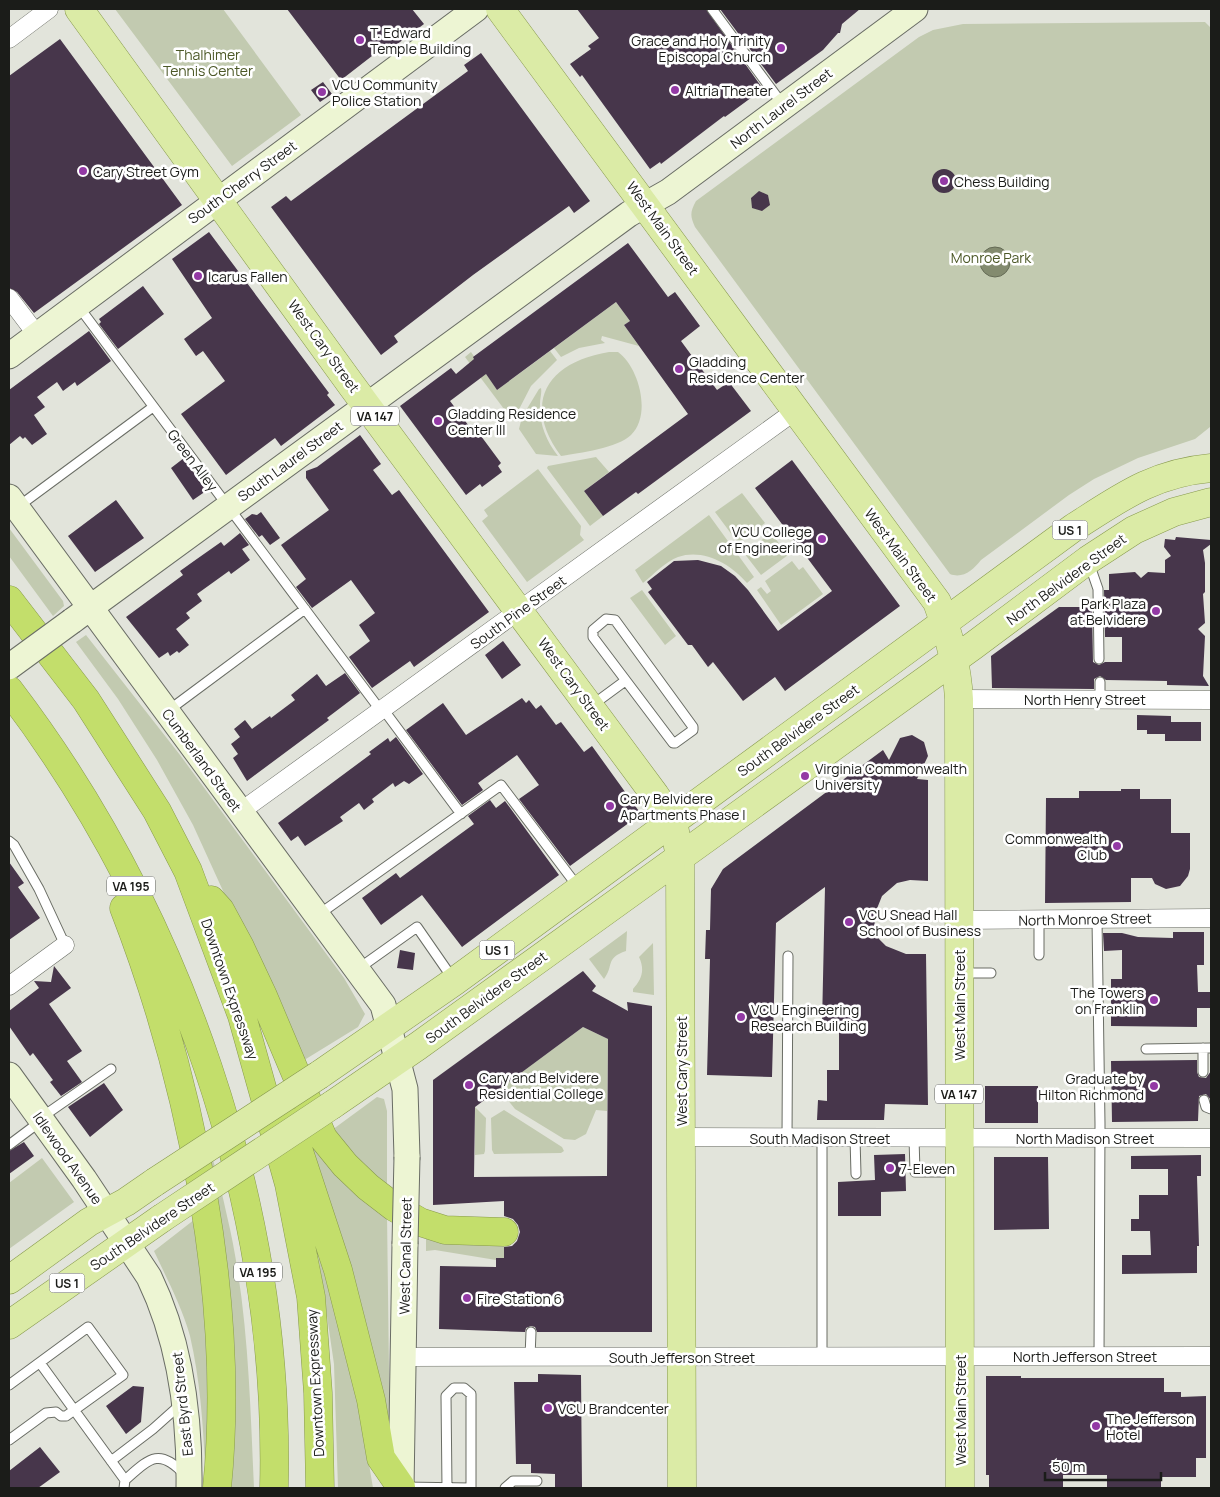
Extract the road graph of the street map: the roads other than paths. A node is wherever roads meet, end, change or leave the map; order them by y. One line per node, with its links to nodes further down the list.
1 (49, 9): 7 (street)
2 (79, 9): 9 (main road, West Cary Street / VA 147)
3 (476, 9): 9 (street, South Cherry Street)
4 (500, 9): 10 (main road, West Main Street / VA 147)
5 (712, 9): 8 (lane)
6 (915, 9): 8 (street, North Laurel Street)
7 (9, 38)
8 (783, 105): 10 (street, North Laurel Street)
9 (217, 200): 12 (street, South Cherry Street); 15 (main road, West Cary Street / VA 147)
10 (646, 204): 15 (street, South Laurel Street); 17 (main road, West Main Street / VA 147)
11 (9, 298): 13 (street)
12 (77, 305): 13 (street, South Cherry Street); 16 (lane, Green Alley)
13 (37, 335): 14 (street, South Cherry Street)
14 (9, 356)
15 (366, 405): 21 (street, South Laurel Street); 25 (main road, West Cary Street / VA 147)
16 (153, 407): 19 (lane); 21 (lane, Green Alley)
17 (795, 411): 25 (street, South Pine Street); 27 (main road, West Main Street / VA 147)
18 (1211, 468): 27 (main road, US 1)
19 (13, 502): 26 (street, Cumberland Street)
20 (1211, 502): 22 (main road, North Belvidere Street / US 1)
21 (227, 507): 24 (lane, Green Alley); 26 (street, South Laurel Street)
22 (1088, 560): 28 (lane); 29 (main road, North Belvidere Street / US 1)
23 (9, 600): 44 (highway, Downtown Expressway)
24 (305, 609): 36 (lane, Green Alley); 37 (lane)
25 (520, 610): 35 (main road, West Cary Street / VA 147); 36 (street, South Pine Street)
26 (81, 614): 30 (street, South Laurel Street, bridge); 37 (street, Cumberland Street)
27 (945, 623): 29 (main road, West Main Street / VA 147); 41 (main road, South Belvidere Street / US 1)
28 (1099, 658)
29 (955, 659): 33 (main road, West Main Street / VA 147); 43 (main road, South Belvidere Street / US 1)
30 (9, 667)
31 (625, 681): 31 (lane); 35 (lane)
32 (9, 690): 38 (highway, VA 195)
33 (959, 699): 34 (street, North Henry Street); 49 (main road, West Main Street / VA 147)
34 (1211, 700)
35 (590, 707): 41 (main road, West Cary Street / VA 147)
36 (382, 710): 39 (street, South Pine Street); 40 (lane, Green Alley)
37 (167, 712): 39 (street, Cumberland Street)
38 (34, 722): 104 (highway); 105 (highway, VA 195)
39 (240, 812): 46 (street, Cumberland Street)
40 (460, 814): 45 (lane); 46 (lane)
41 (673, 822): 43 (main road, West Cary Street / VA 147); 45 (main road, South Belvidere Street / US 1)
42 (9, 841): 51 (lane)
43 (680, 856): 63 (main road, South Belvidere Street / US 1); 70 (main road, West Cary Street / VA 147)
44 (188, 871): 59 (highway, Downtown Expressway); 82 (highway)
45 (580, 890): 57 (main road, South Belvidere Street / US 1)
46 (318, 916): 54 (street, Cumberland Street)
47 (1211, 918): 48 (street, North Monroe Street)
48 (1097, 919): 50 (street, North Monroe Street); 76 (lane)
49 (959, 920): 50 (street, North Monroe Street); 56 (main road, West Main Street / VA 147)
50 (1039, 920): 52 (lane)
51 (65, 945): 58 (street)
52 (1039, 955)
53 (788, 956): 71 (lane)
54 (358, 969): 57 (lane); 60 (street, Cumberland Street)
55 (990, 972): 56 (lane)
56 (959, 973): 75 (main road, West Main Street / VA 147)
57 (455, 981): 60 (main road, South Belvidere Street / US 1)
58 (9, 986)
59 (242, 1016): 103 (highway); 106 (highway, Downtown Expressway)
60 (388, 1026): 63 (street, West Canal Street); 81 (main road, South Belvidere Street / US 1, bridge)
61 (1207, 1048): 62 (lane); 65 (lane)
62 (1146, 1049)
63 (397, 1060): 83 (main road, South Belvidere Street / US 1, bridge); 87 (street, West Canal Street, bridge)
64 (111, 1069): 69 (lane)
65 (1203, 1072)
66 (9, 1075): 69 (street, Idlewood Avenue)
67 (1204, 1100): 68 (lane)
68 (1211, 1109)
69 (41, 1119): 78 (lane); 81 (street, Idlewood Avenue)
70 (681, 1137): 71 (street, South Madison Street); 90 (main road, West Cary Street / VA 147)
71 (787, 1138): 72 (street, South Madison Street)
72 (822, 1138): 73 (street, South Madison Street); 91 (lane)
73 (855, 1138): 74 (street, South Madison Street); 80 (lane)
74 (914, 1138): 75 (street, South Madison Street); 79 (lane)
75 (960, 1138): 76 (street, North Madison Street); 79 (main road, West Main Street / VA 147)
76 (1099, 1138): 77 (street, North Madison Street); 93 (lane)
77 (1211, 1138)
78 (9, 1145)
79 (959, 1172): 92 (main road, West Main Street / VA 147)
80 (856, 1174)
81 (106, 1213): 83 (street, Idlewood Avenue); 84 (main road, South Belvidere Street / US 1)
82 (504, 1232)
83 (126, 1242): 85 (main road, South Belvidere Street / US 1); 96 (street, East Byrd Street)
84 (9, 1280)
85 (9, 1325)
86 (531, 1332): 89 (lane)
87 (404, 1356): 89 (street, South Jefferson Street); 103 (street, West Canal Street)
88 (1211, 1356): 93 (street, North Jefferson Street)
89 (530, 1357): 90 (street, South Jefferson Street)
90 (682, 1357): 91 (street, South Jefferson Street); 110 (main road, West Cary Street / VA 147)
91 (822, 1357): 92 (street, South Jefferson Street)
92 (960, 1357): 93 (street, North Jefferson Street); 111 (main road, West Main Street / VA 147)
93 (1099, 1357)
94 (40, 1363): 95 (lane); 97 (lane); 97 (lane)
95 (9, 1385)
96 (184, 1401): 99 (lane); 102 (street, East Byrd Street)
97 (74, 1411): 98 (lane); 99 (lane)
98 (9, 1440)
99 (111, 1461): 101 (lane)
100 (537, 1481): 109 (lane)
101 (125, 1484): 102 (lane)
102 (189, 1484)
103 (401, 1487): 107 (lane)
104 (217, 1488)
105 (274, 1488)
106 (320, 1488)
107 (447, 1488): 108 (lane); 108 (lane)
108 (471, 1488)
109 (505, 1488)
110 (682, 1488)
111 (960, 1488)

